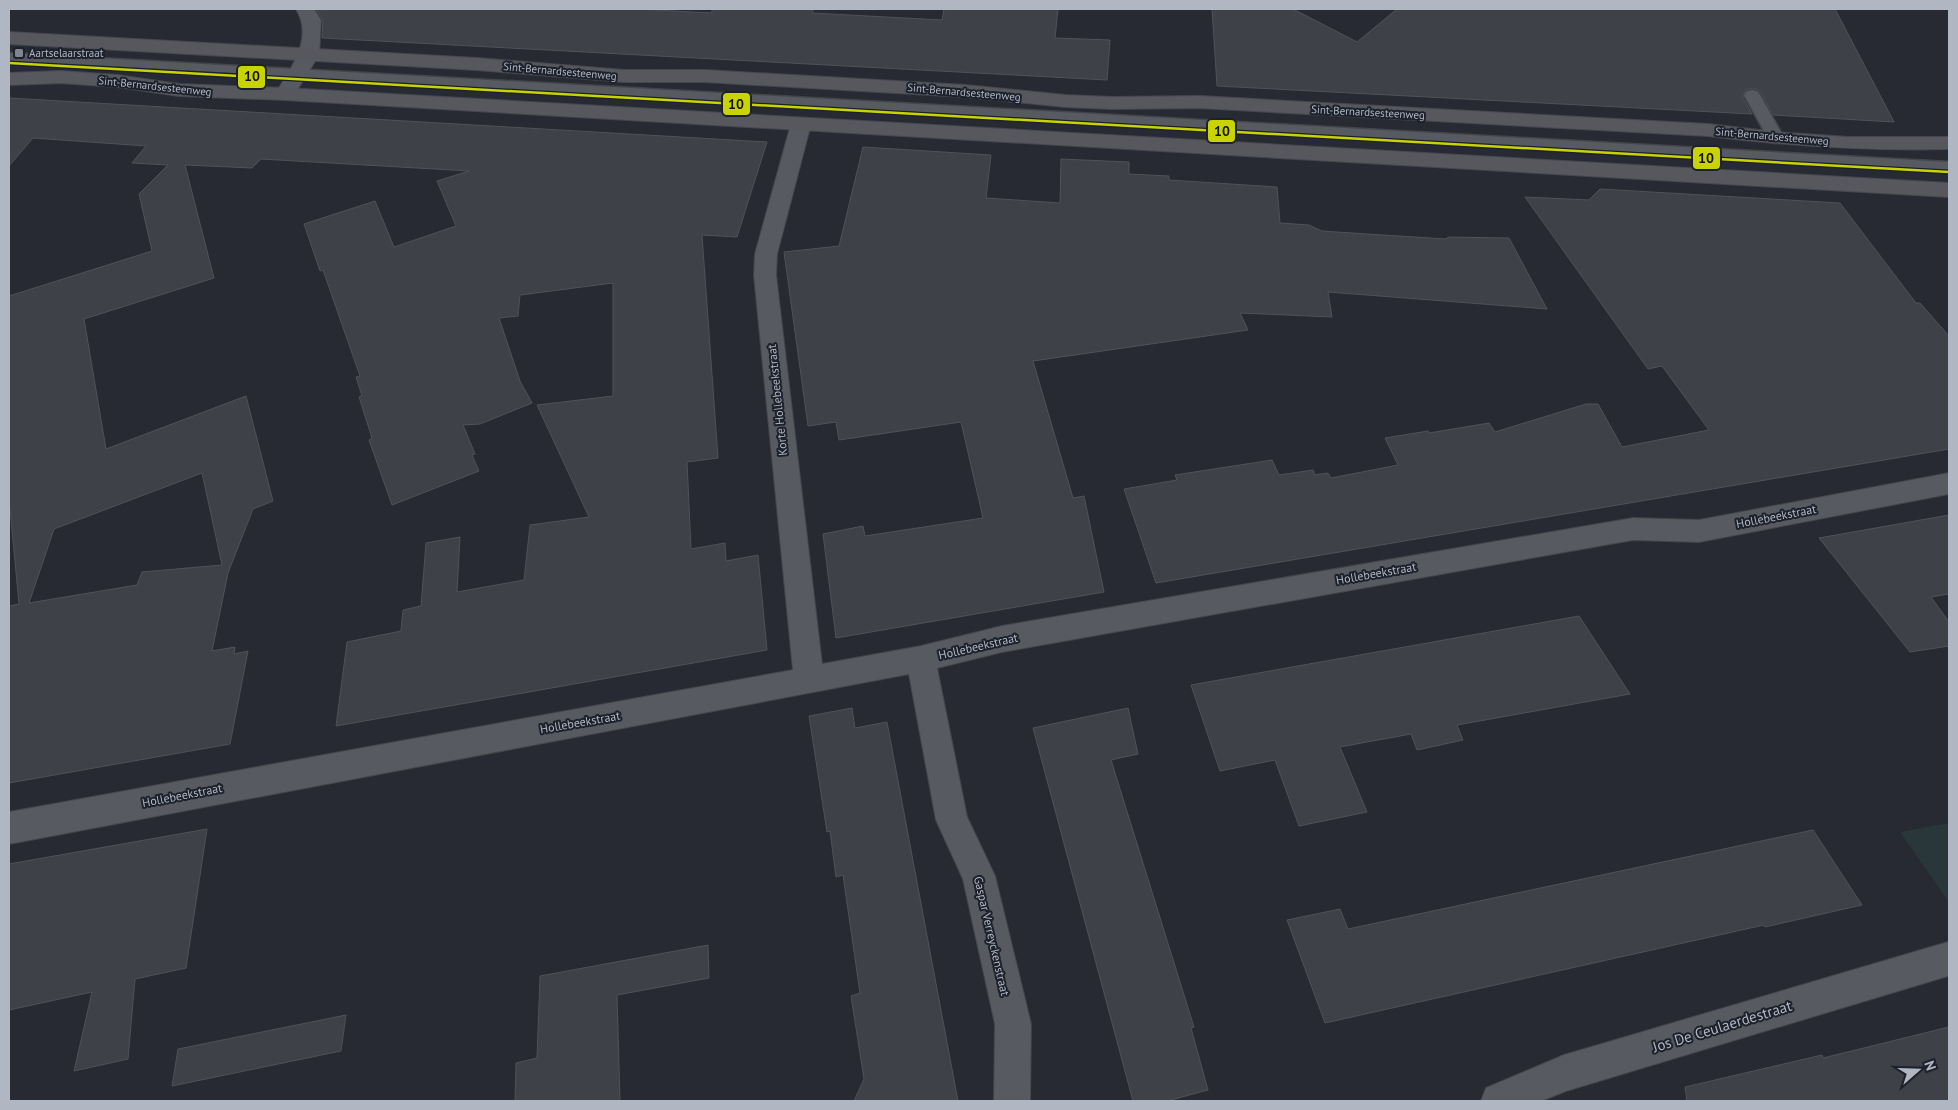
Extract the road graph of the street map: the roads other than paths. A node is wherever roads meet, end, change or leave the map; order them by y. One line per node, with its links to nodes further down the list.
1 (305, 9): 3 (street)
2 (9, 38): 3 (main road, Sint-Bernardsesteenweg)
3 (309, 55): 5 (street); 10 (main road, Sint-Bernardsesteenweg)
4 (9, 58): 5 (lane)
5 (297, 74): 7 (street); 12 (lane)
6 (9, 79): 7 (main road, Sint-Bernardsesteenweg)
7 (285, 94): 9 (main road, Sint-Bernardsesteenweg)
8 (1752, 95): 10 (lane)
9 (802, 124): 13 (main road, Sint-Bernardsesteenweg); 16 (street, Korte Hollebeekstraat)
10 (1776, 138): 11 (main road, Sint-Bernardsesteenweg)
11 (1949, 143)
12 (1949, 167)
13 (1949, 190)
14 (1949, 484): 15 (street, Hollebeekstraat)
15 (921, 659): 16 (street, Hollebeekstraat); 19 (street, Gaspar Verreyckenstraat)
16 (809, 680): 17 (street, Hollebeekstraat)
17 (9, 828)
18 (1948, 959): 20 (street, Jos De Ceulaerdestraat)
19 (1012, 1101)
20 (1499, 1101)

